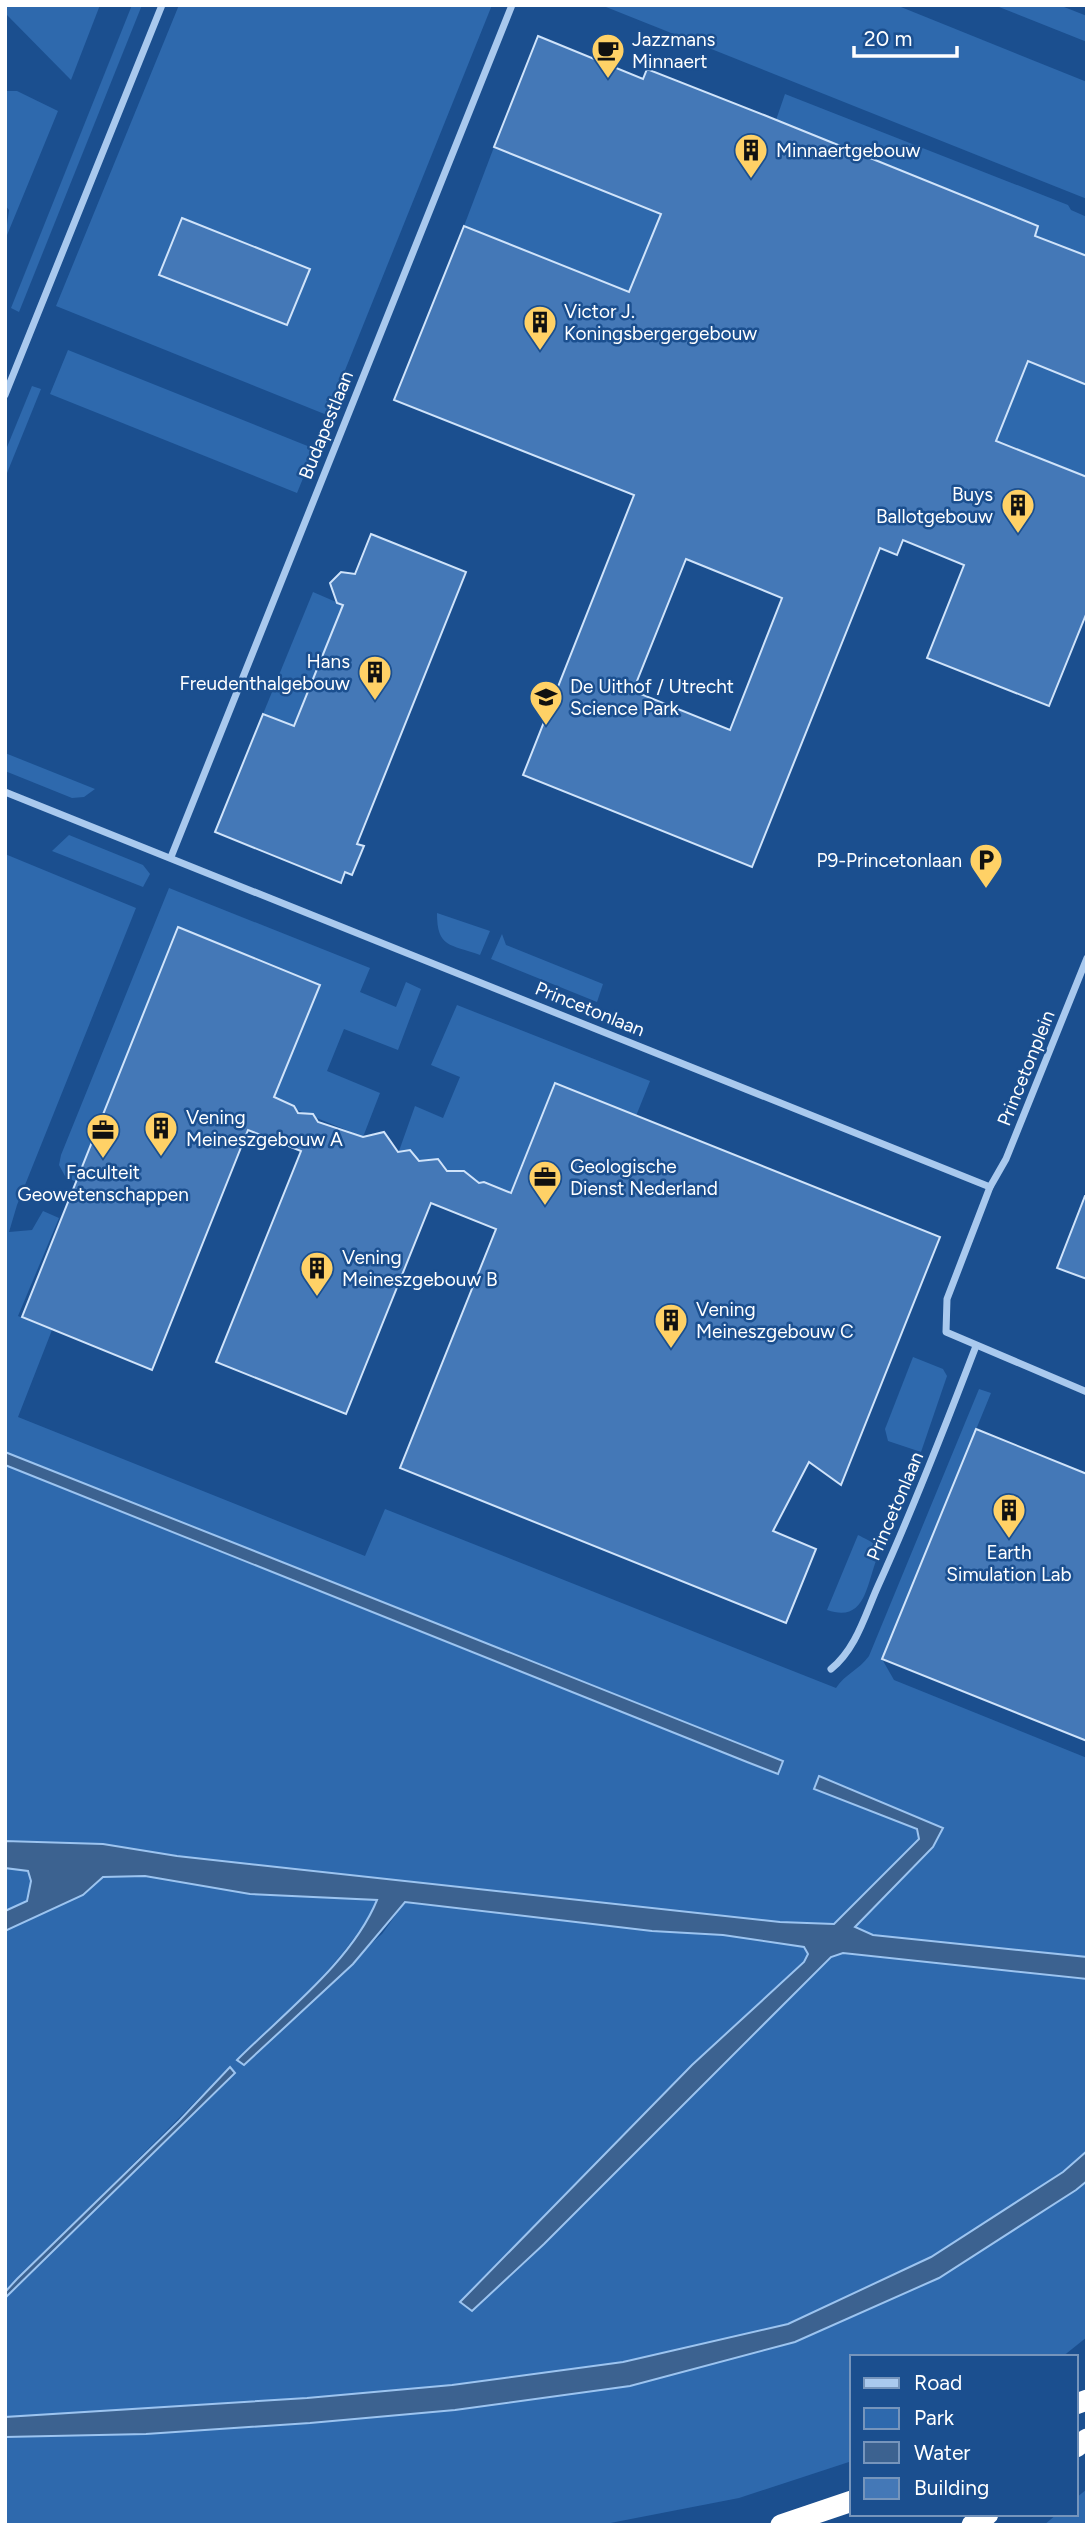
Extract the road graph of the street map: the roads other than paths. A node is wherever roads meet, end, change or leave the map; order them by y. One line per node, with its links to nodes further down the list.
1 (162, 5): 3 (street)
2 (512, 5): 5 (street, Budapestlaan)
3 (5, 395)
4 (5, 792): 5 (street, Princetonlaan)
5 (171, 857): 7 (street, Princetonlaan)
6 (1087, 958): 7 (street, Princetonplein)
7 (990, 1187): 8 (street)
8 (976, 1346): 9 (street); 10 (street, Princetonlaan)
9 (1087, 1392)
10 (831, 1669)
11 (850, 2502): 12 (highway)
12 (781, 2525)

